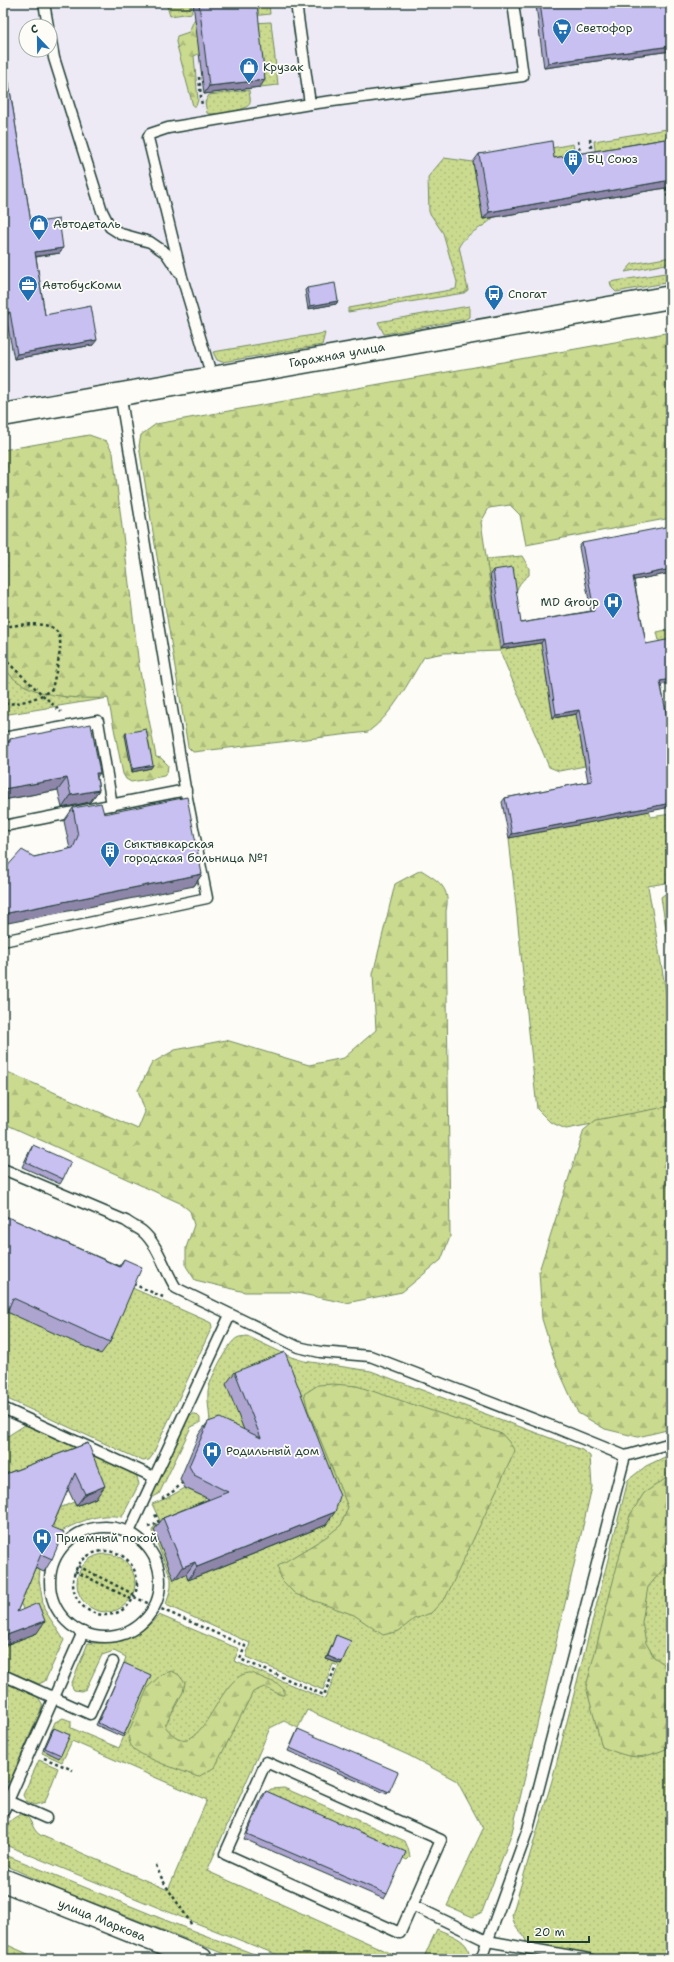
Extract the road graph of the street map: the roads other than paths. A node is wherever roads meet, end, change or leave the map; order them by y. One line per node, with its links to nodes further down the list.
1 (44, 3): 4 (lane)
2 (296, 3): 6 (lane)
3 (513, 3): 6 (lane)
4 (47, 18)
5 (54, 58): 7 (lane)
6 (310, 104): 7 (lane)
7 (182, 277): 9 (lane)
8 (671, 297): 9 (street, Гаражная улица)
9 (212, 377): 10 (street, Гаражная улица)
10 (120, 393): 11 (street, Гаражная улица); 13 (lane)
11 (3, 415)
12 (3, 738): 14 (lane)
13 (186, 790): 14 (lane); 16 (lane)
14 (112, 805): 15 (lane)
15 (9, 825)
16 (3, 941)
17 (3, 1170): 18 (lane)
18 (230, 1315): 21 (lane); 22 (lane)
19 (3, 1408): 22 (lane)
20 (671, 1443): 21 (lane)
21 (625, 1456): 33 (lane)
22 (154, 1477): 23 (lane)
23 (129, 1532): 24 (lane); 24 (lane)
24 (83, 1632): 27 (lane)
25 (113, 1662): 27 (lane)
26 (3, 1675): 27 (lane)
27 (54, 1697): 28 (lane)
28 (5, 1800): 29 (lane); 30 (lane)
29 (3, 1812)
30 (46, 1818)
31 (3, 1880): 34 (street, улица Маркова)
32 (412, 1905): 32 (lane); 33 (lane)
33 (487, 1941): 35 (lane); 36 (lane)
34 (201, 1959)
35 (481, 1959)
36 (589, 1959)

